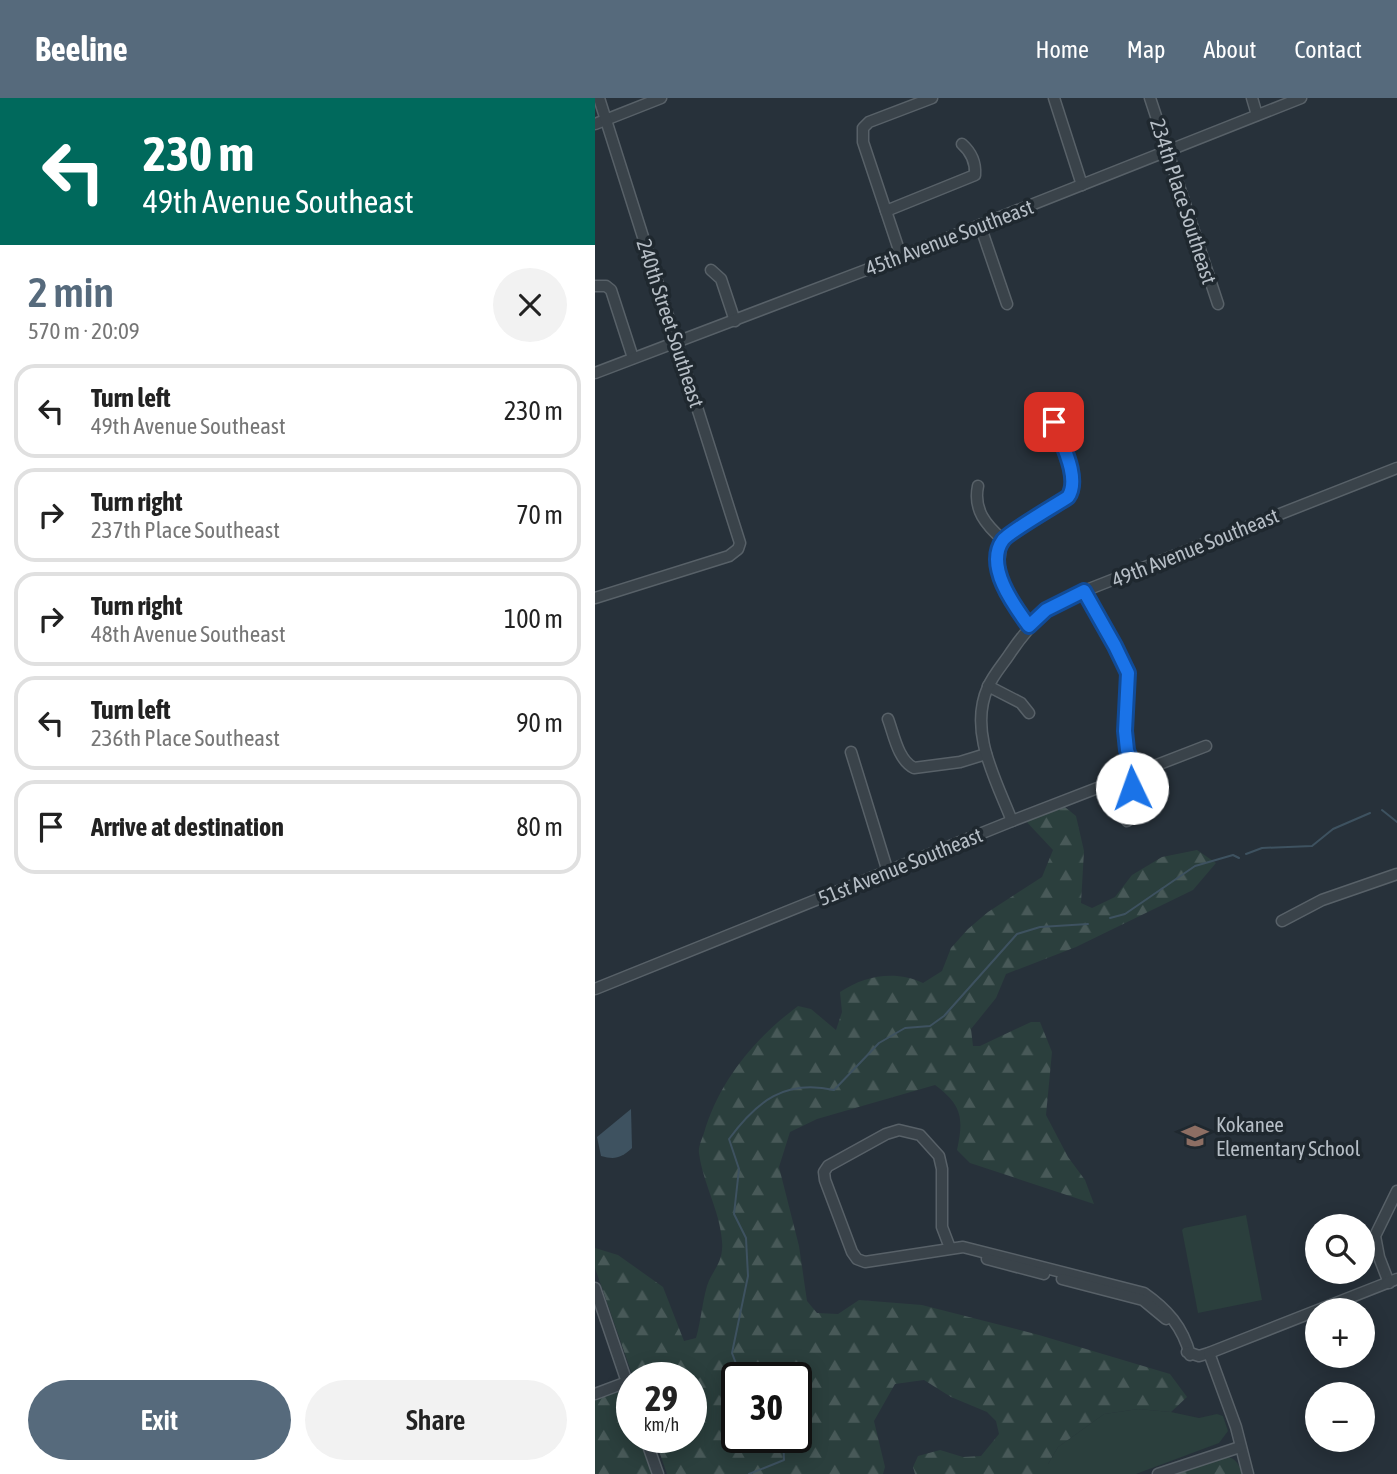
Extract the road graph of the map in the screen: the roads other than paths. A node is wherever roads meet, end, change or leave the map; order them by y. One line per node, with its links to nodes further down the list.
1 (599, 98): 9 (street, 240th Street Southeast)
2 (932, 98): 14 (street)
3 (1054, 98): 13 (street)
4 (1150, 98): 12 (street, 234th Place Southeast)
5 (1252, 98): 8 (street)
6 (1301, 98): 8 (street, 45th Avenue Southeast)
7 (658, 99): 9 (street)
8 (1257, 115): 12 (street, 45th Avenue Southeast)
9 (607, 120): 10 (street); 22 (street, 240th Street Southeast)
10 (595, 124)
11 (962, 144): 14 (street)
12 (1167, 151): 13 (street, 45th Avenue Southeast); 20 (street, 234th Place Southeast)
13 (1082, 185): 15 (street, 45th Avenue Southeast)
14 (886, 211): 16 (street)
15 (981, 225): 16 (street, 45th Avenue Southeast); 19 (street)
16 (901, 256): 21 (street, 45th Avenue Southeast)
17 (711, 270): 21 (street)
18 (595, 286): 23 (street)
19 (1007, 304)
20 (1218, 304)
21 (735, 321): 22 (street, 45th Avenue Southeast)
22 (678, 343): 23 (street, 45th Avenue Southeast); 30 (street, 240th Street Southeast)
23 (633, 358): 24 (street, 45th Avenue Southeast)
24 (595, 373)
25 (1054, 422): 28 (street)
26 (1397, 468): 29 (street, 49th Avenue Southeast)
27 (978, 486): 28 (street)
28 (1003, 540): 31 (street)
29 (1084, 591): 31 (street, 49th Avenue Southeast); 38 (street)
30 (595, 598)
31 (1029, 626): 32 (street, 49th Avenue Southeast)
32 (988, 686): 33 (street); 37 (street)
33 (1029, 713)
34 (888, 719): 37 (street)
35 (1206, 746): 38 (street, 51st Avenue Southeast)
36 (851, 752): 41 (street)
37 (986, 754): 39 (street)
38 (1131, 774): 39 (street, 51st Avenue Southeast); 40 (street)
39 (1012, 821): 41 (street, 51st Avenue Southeast)
40 (1127, 821)
41 (888, 872): 44 (street, 51st Avenue Southeast)
42 (1397, 874): 43 (street)
43 (1282, 920)
44 (595, 989)
45 (1397, 1191): 47 (street)
46 (950, 1248): 46 (street); 49 (street)
47 (1393, 1281): 49 (street)
48 (595, 1288): 50 (street)
49 (1209, 1353): 53 (street)
50 (620, 1362)
51 (616, 1386): 52 (street)
52 (595, 1394)
53 (1240, 1447): 56 (street); 57 (street)
54 (651, 1453): 55 (street)
55 (658, 1474)
56 (1158, 1474)
57 (1248, 1474)

